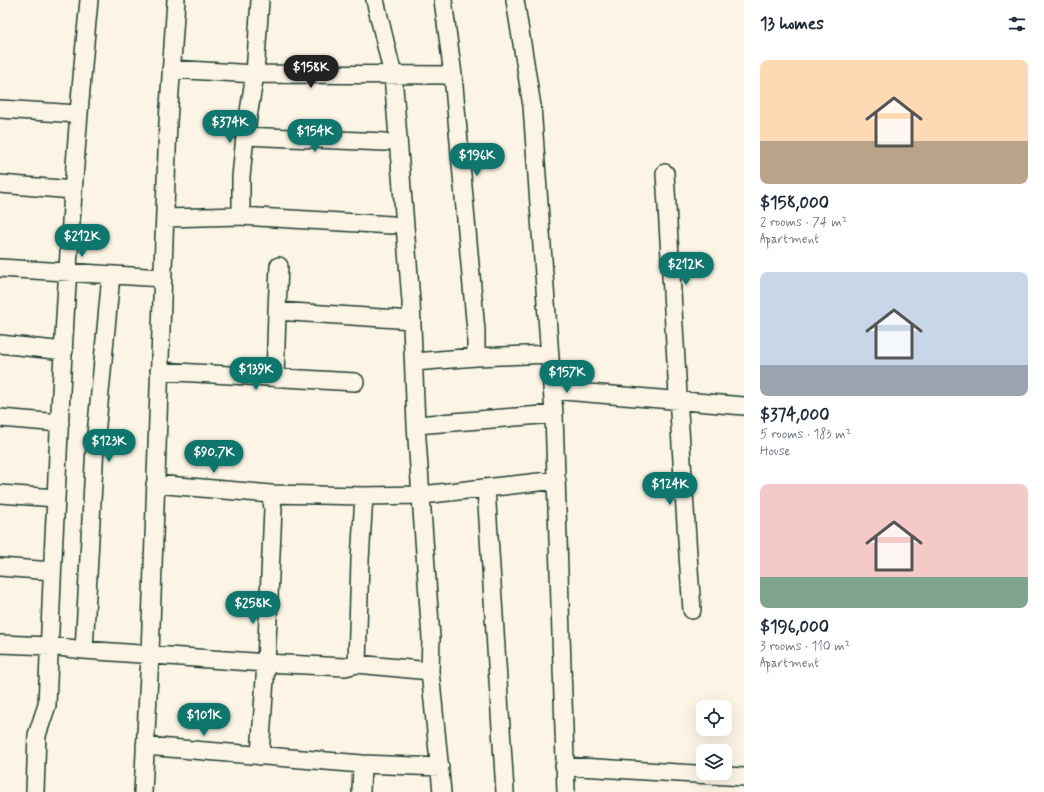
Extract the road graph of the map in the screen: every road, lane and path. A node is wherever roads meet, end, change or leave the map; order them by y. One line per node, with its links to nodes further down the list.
1 (89, 0): 12 (street)
2 (176, 0): 7 (street)
3 (260, 0): 8 (street)
4 (375, 0): 9 (street)
5 (443, 0): 10 (street)
6 (515, 0): 30 (street)
7 (171, 69): 8 (street); 19 (street)
8 (255, 74): 9 (street); 13 (street)
9 (394, 74): 10 (street); 27 (street)
10 (453, 75): 31 (street)
11 (0, 109): 12 (street)
12 (78, 114): 17 (street)
13 (245, 136): 14 (street); 18 (street)
14 (385, 142)
15 (665, 173): 37 (street)
16 (0, 184): 17 (street)
17 (73, 190): 23 (street)
18 (241, 216): 19 (street); 20 (street)
19 (165, 218): 25 (street)
20 (392, 225)
21 (279, 266): 26 (street)
22 (0, 268): 23 (street)
23 (68, 272): 24 (street); 29 (street)
24 (111, 275): 25 (street); 56 (street)
25 (163, 278): 33 (street)
26 (277, 311): 27 (street); 34 (street)
27 (412, 320): 32 (street)
28 (0, 344): 29 (street)
29 (64, 350): 41 (street)
30 (550, 354): 31 (street); 36 (street)
31 (476, 357): 32 (street)
32 (414, 362): 42 (street)
33 (159, 371): 34 (street); 44 (street)
34 (275, 378): 35 (street)
35 (355, 382)
36 (552, 390): 37 (street); 39 (street)
37 (679, 401): 38 (street); 53 (street)
38 (744, 406)
39 (554, 414): 42 (street); 43 (street)
40 (0, 418): 41 (street)
41 (60, 423): 50 (street)
42 (416, 425): 48 (street)
43 (557, 480): 45 (street); 65 (street)
44 (155, 484): 47 (street); 57 (street)
45 (486, 488): 48 (street); 71 (street)
46 (0, 494): 50 (street)
47 (271, 494): 49 (street); 58 (street)
48 (422, 495): 49 (street); 60 (street)
49 (364, 496): 59 (street)
50 (56, 498): 52 (street)
51 (0, 567): 52 (street)
52 (52, 571): 55 (street)
53 (692, 610)
54 (0, 644): 55 (street)
55 (50, 646): 56 (street); 67 (street)
56 (84, 650): 57 (street)
57 (150, 655): 58 (street); 61 (street)
58 (266, 663): 59 (street); 62 (street)
59 (358, 664): 60 (street)
60 (430, 671): 64 (street)
61 (145, 746): 62 (street); 68 (street)
62 (260, 756): 63 (street)
63 (362, 764): 64 (street); 69 (street)
64 (440, 766): 70 (street)
65 (564, 766): 66 (street); 72 (street)
66 (744, 778)
67 (35, 792)
68 (143, 792)
69 (361, 792)
70 (442, 792)
71 (504, 792)
72 (566, 792)

